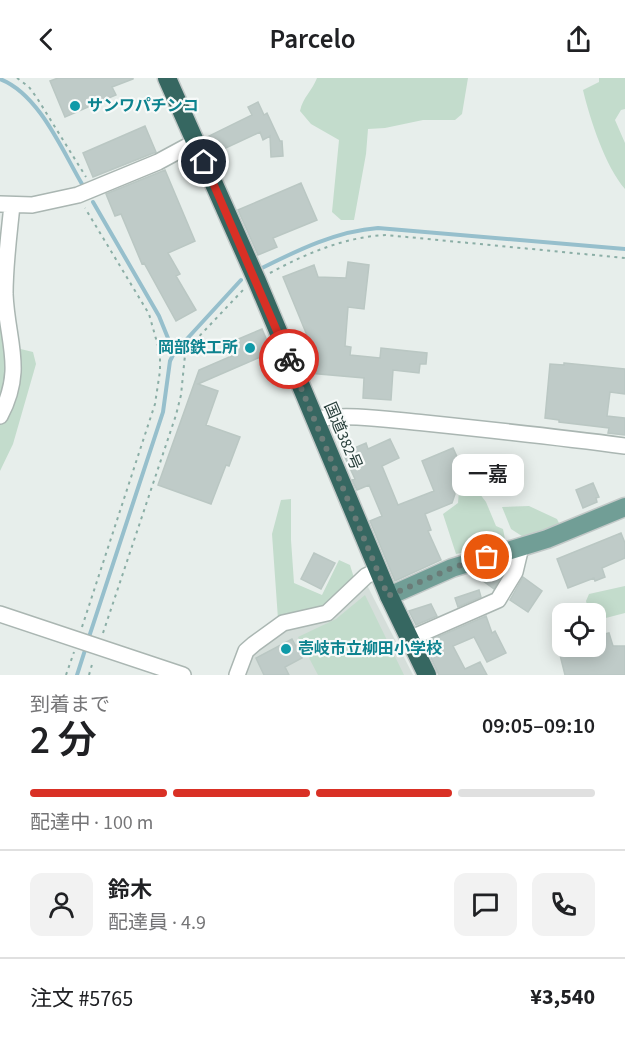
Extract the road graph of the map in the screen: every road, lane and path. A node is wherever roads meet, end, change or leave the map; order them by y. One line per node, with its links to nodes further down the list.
1 (17, 78): 4 (path)
2 (167, 78): 3 (highway, 国道382号)
3 (195, 142): 4 (street); 8 (highway, 国道382号)
4 (94, 190): 5 (street)
5 (78, 195): 6 (street); 18 (path)
6 (6, 205): 9 (street)
7 (625, 258): 8 (path)
8 (257, 281): 10 (highway, 国道382号); 18 (path)
9 (0, 416)
10 (315, 419): 11 (street); 14 (highway, 国道382号)
11 (625, 446)
12 (625, 507): 13 (main road)
13 (521, 546): 15 (main road); 17 (street)
14 (378, 570): 15 (highway, 国道382号); 21 (street)
15 (388, 596): 17 (highway, 国道382号)
16 (0, 614): 18 (street)
17 (409, 639): 22 (highway, 国道382号)
18 (88, 643): 19 (path); 20 (street)
19 (66, 675)
20 (183, 675)
21 (237, 675)
22 (427, 675)

